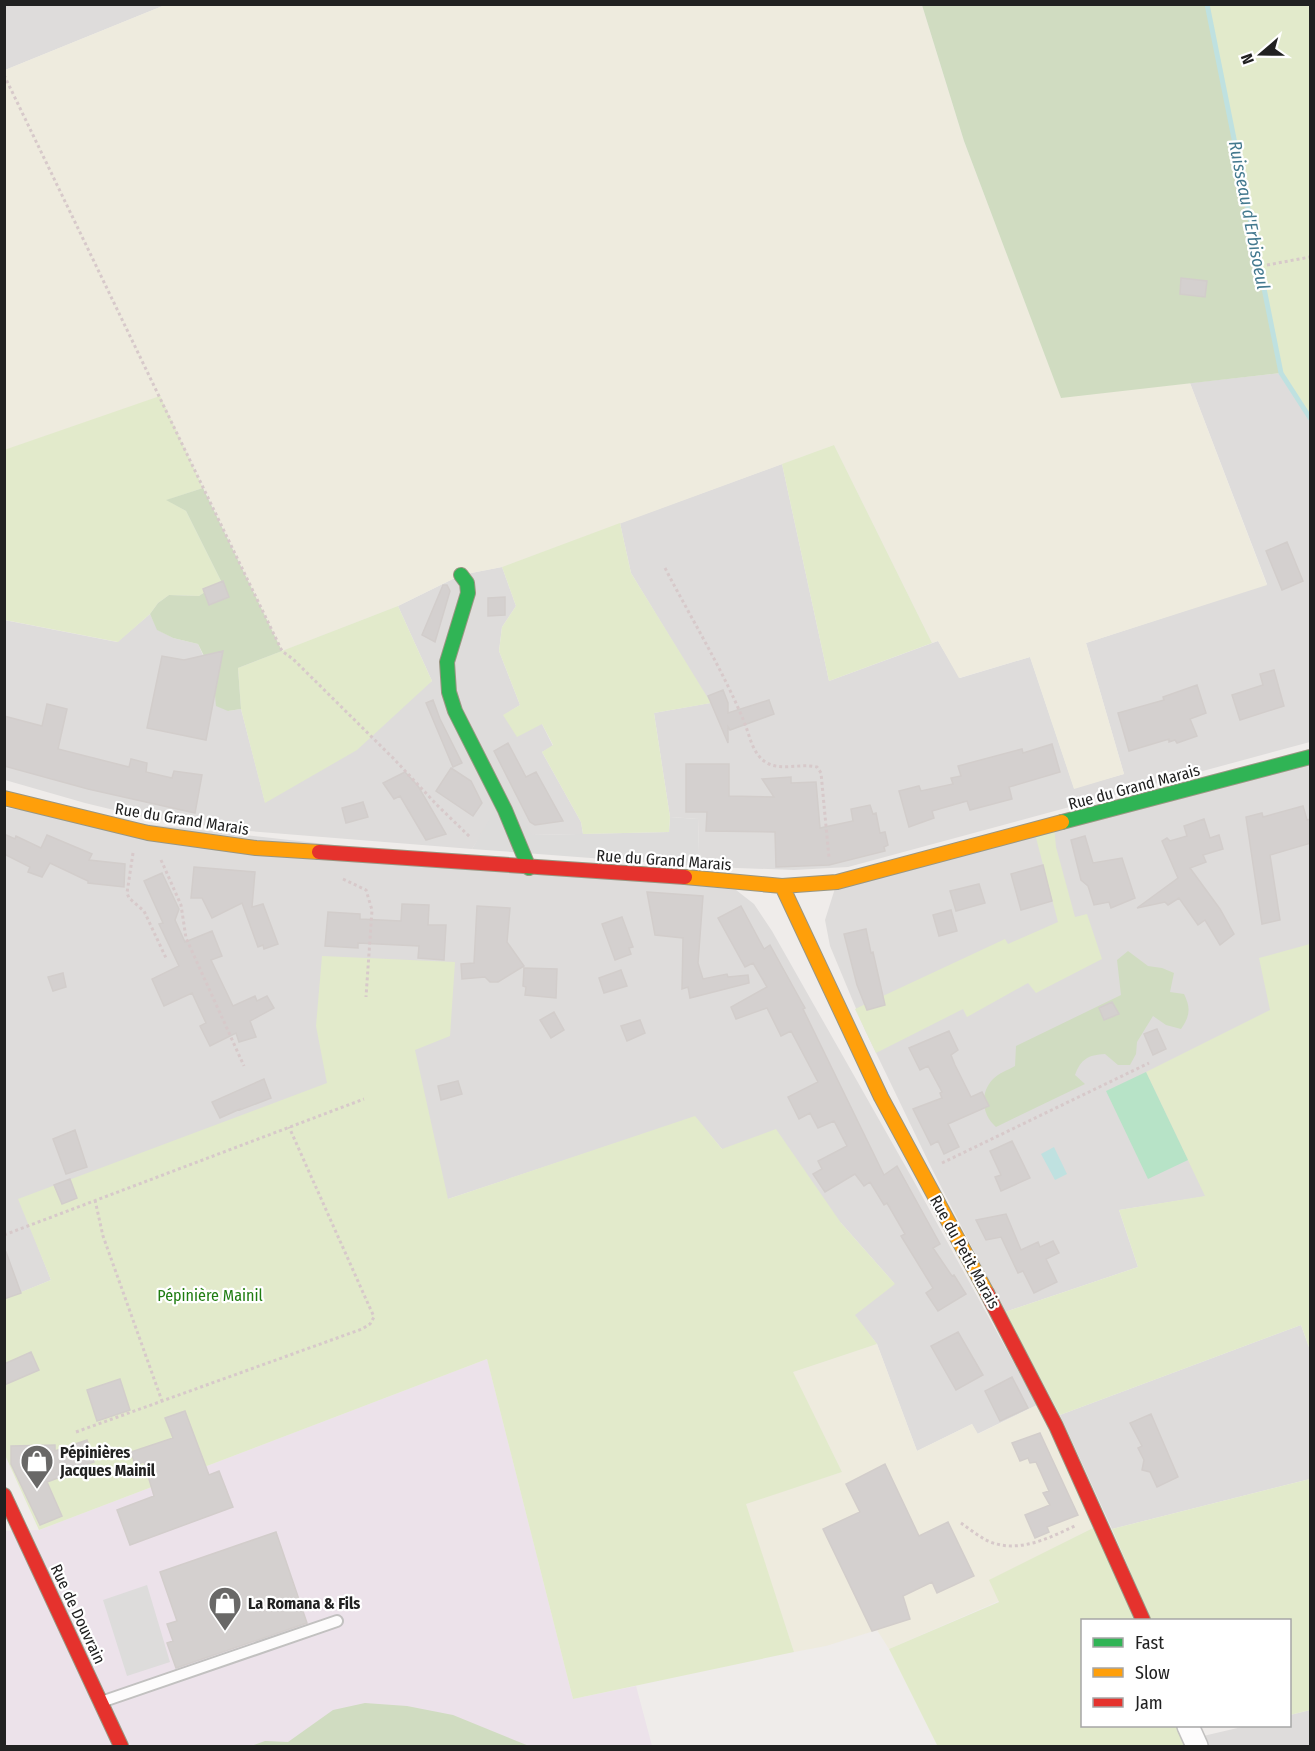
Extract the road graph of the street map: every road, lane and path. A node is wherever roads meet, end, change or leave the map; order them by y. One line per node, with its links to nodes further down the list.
1 (4, 75): 10 (path)
2 (1311, 257): 3 (path)
3 (1267, 265)
4 (665, 568): 12 (path)
5 (460, 575): 13 (street)
6 (1311, 757): 14 (street, Rue du Grand Marais)
7 (4, 798): 8 (street, Rue du Grand Marais)
8 (138, 831): 9 (street, Rue du Grand Marais); 15 (path)
9 (156, 834): 11 (street, Rue du Grand Marais); 18 (path)
10 (476, 843)
11 (334, 854): 13 (street, Rue du Grand Marais); 16 (path)
12 (830, 865)
13 (529, 868): 14 (street, Rue du Grand Marais)
14 (782, 886): 21 (street, Rue du Petit Marais)
15 (166, 958)
16 (366, 997)
17 (1149, 1063): 21 (path)
18 (244, 1066)
19 (364, 1099): 20 (path)
20 (289, 1127): 22 (path); 24 (path)
21 (921, 1174): 27 (street, Rue du Petit Marais)
22 (95, 1200): 23 (path); 24 (path)
23 (4, 1236)
24 (162, 1401): 25 (path)
25 (76, 1432)
26 (4, 1495): 31 (street, Rue de Douvrain)
27 (1098, 1515): 28 (path); 29 (street, Rue du Petit Marais)
28 (961, 1523)
29 (1143, 1619)
30 (337, 1621): 31 (lane)
31 (100, 1702): 33 (street, Rue de Douvrain)
32 (1189, 1727): 34 (street)
33 (121, 1746)
34 (1197, 1746)

